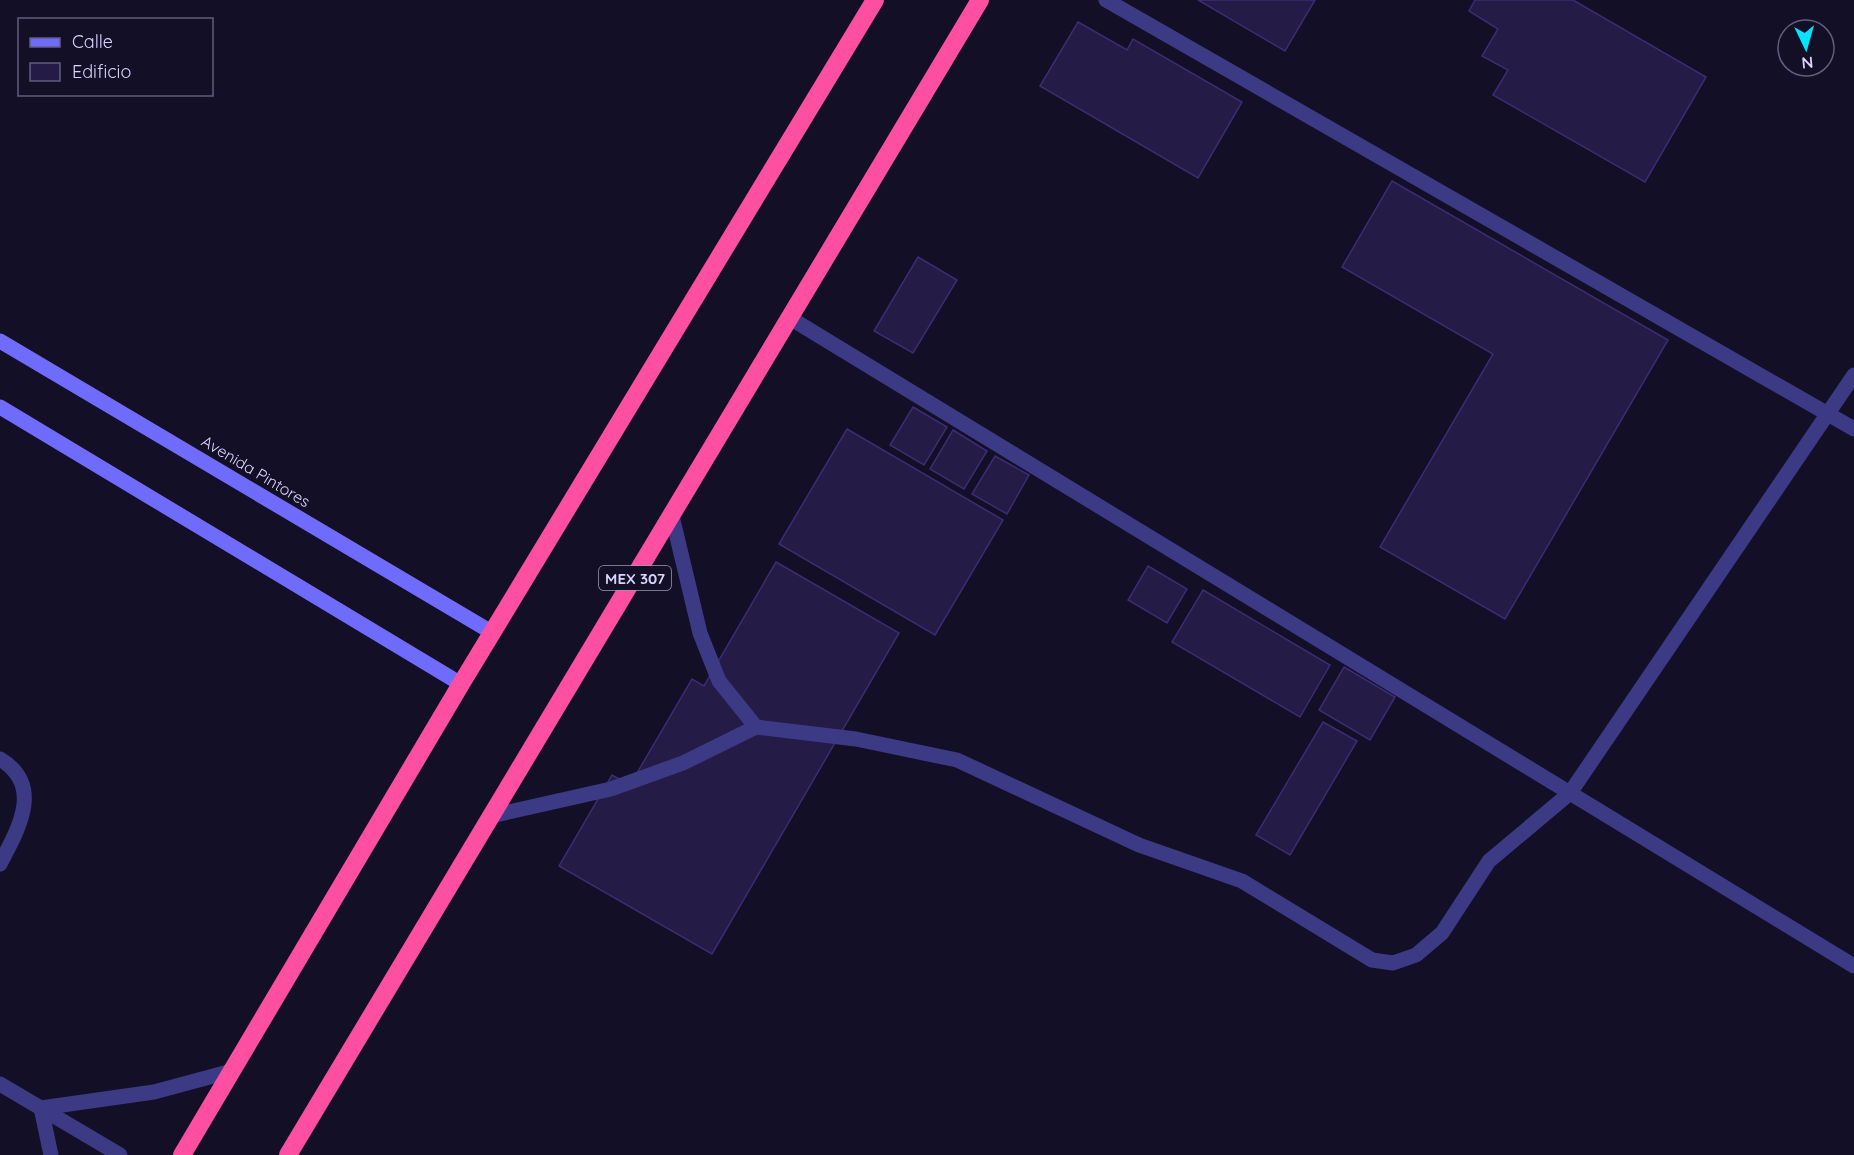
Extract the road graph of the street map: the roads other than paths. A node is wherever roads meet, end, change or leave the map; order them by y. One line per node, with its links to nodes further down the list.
1 (875, 0): 11 (highway)
2 (980, 0): 4 (highway, MEX 307)
3 (1106, 0): 8 (street)
4 (790, 318): 10 (highway, MEX 307); 15 (street)
5 (0, 341): 11 (street, Avenida Pintores)
6 (1854, 375): 8 (street)
7 (0, 407): 12 (street)
8 (1829, 414): 9 (street); 15 (street)
9 (1854, 429)
10 (672, 516): 13 (street); 16 (highway, MEX 307)
11 (493, 633): 12 (highway)
12 (461, 684): 19 (highway)
13 (756, 727): 15 (street); 16 (street)
14 (0, 759): 17 (street)
15 (1570, 793): 18 (street)
16 (491, 816): 27 (highway, MEX 307)
17 (0, 864)
18 (1854, 966)
19 (232, 1071): 21 (street); 22 (highway)
20 (0, 1084): 21 (street)
21 (41, 1108): 23 (street); 24 (street)
22 (196, 1134): 25 (highway); 26 (highway)
23 (51, 1155)
24 (120, 1155)
25 (182, 1155)
26 (198, 1155)
27 (288, 1155)

